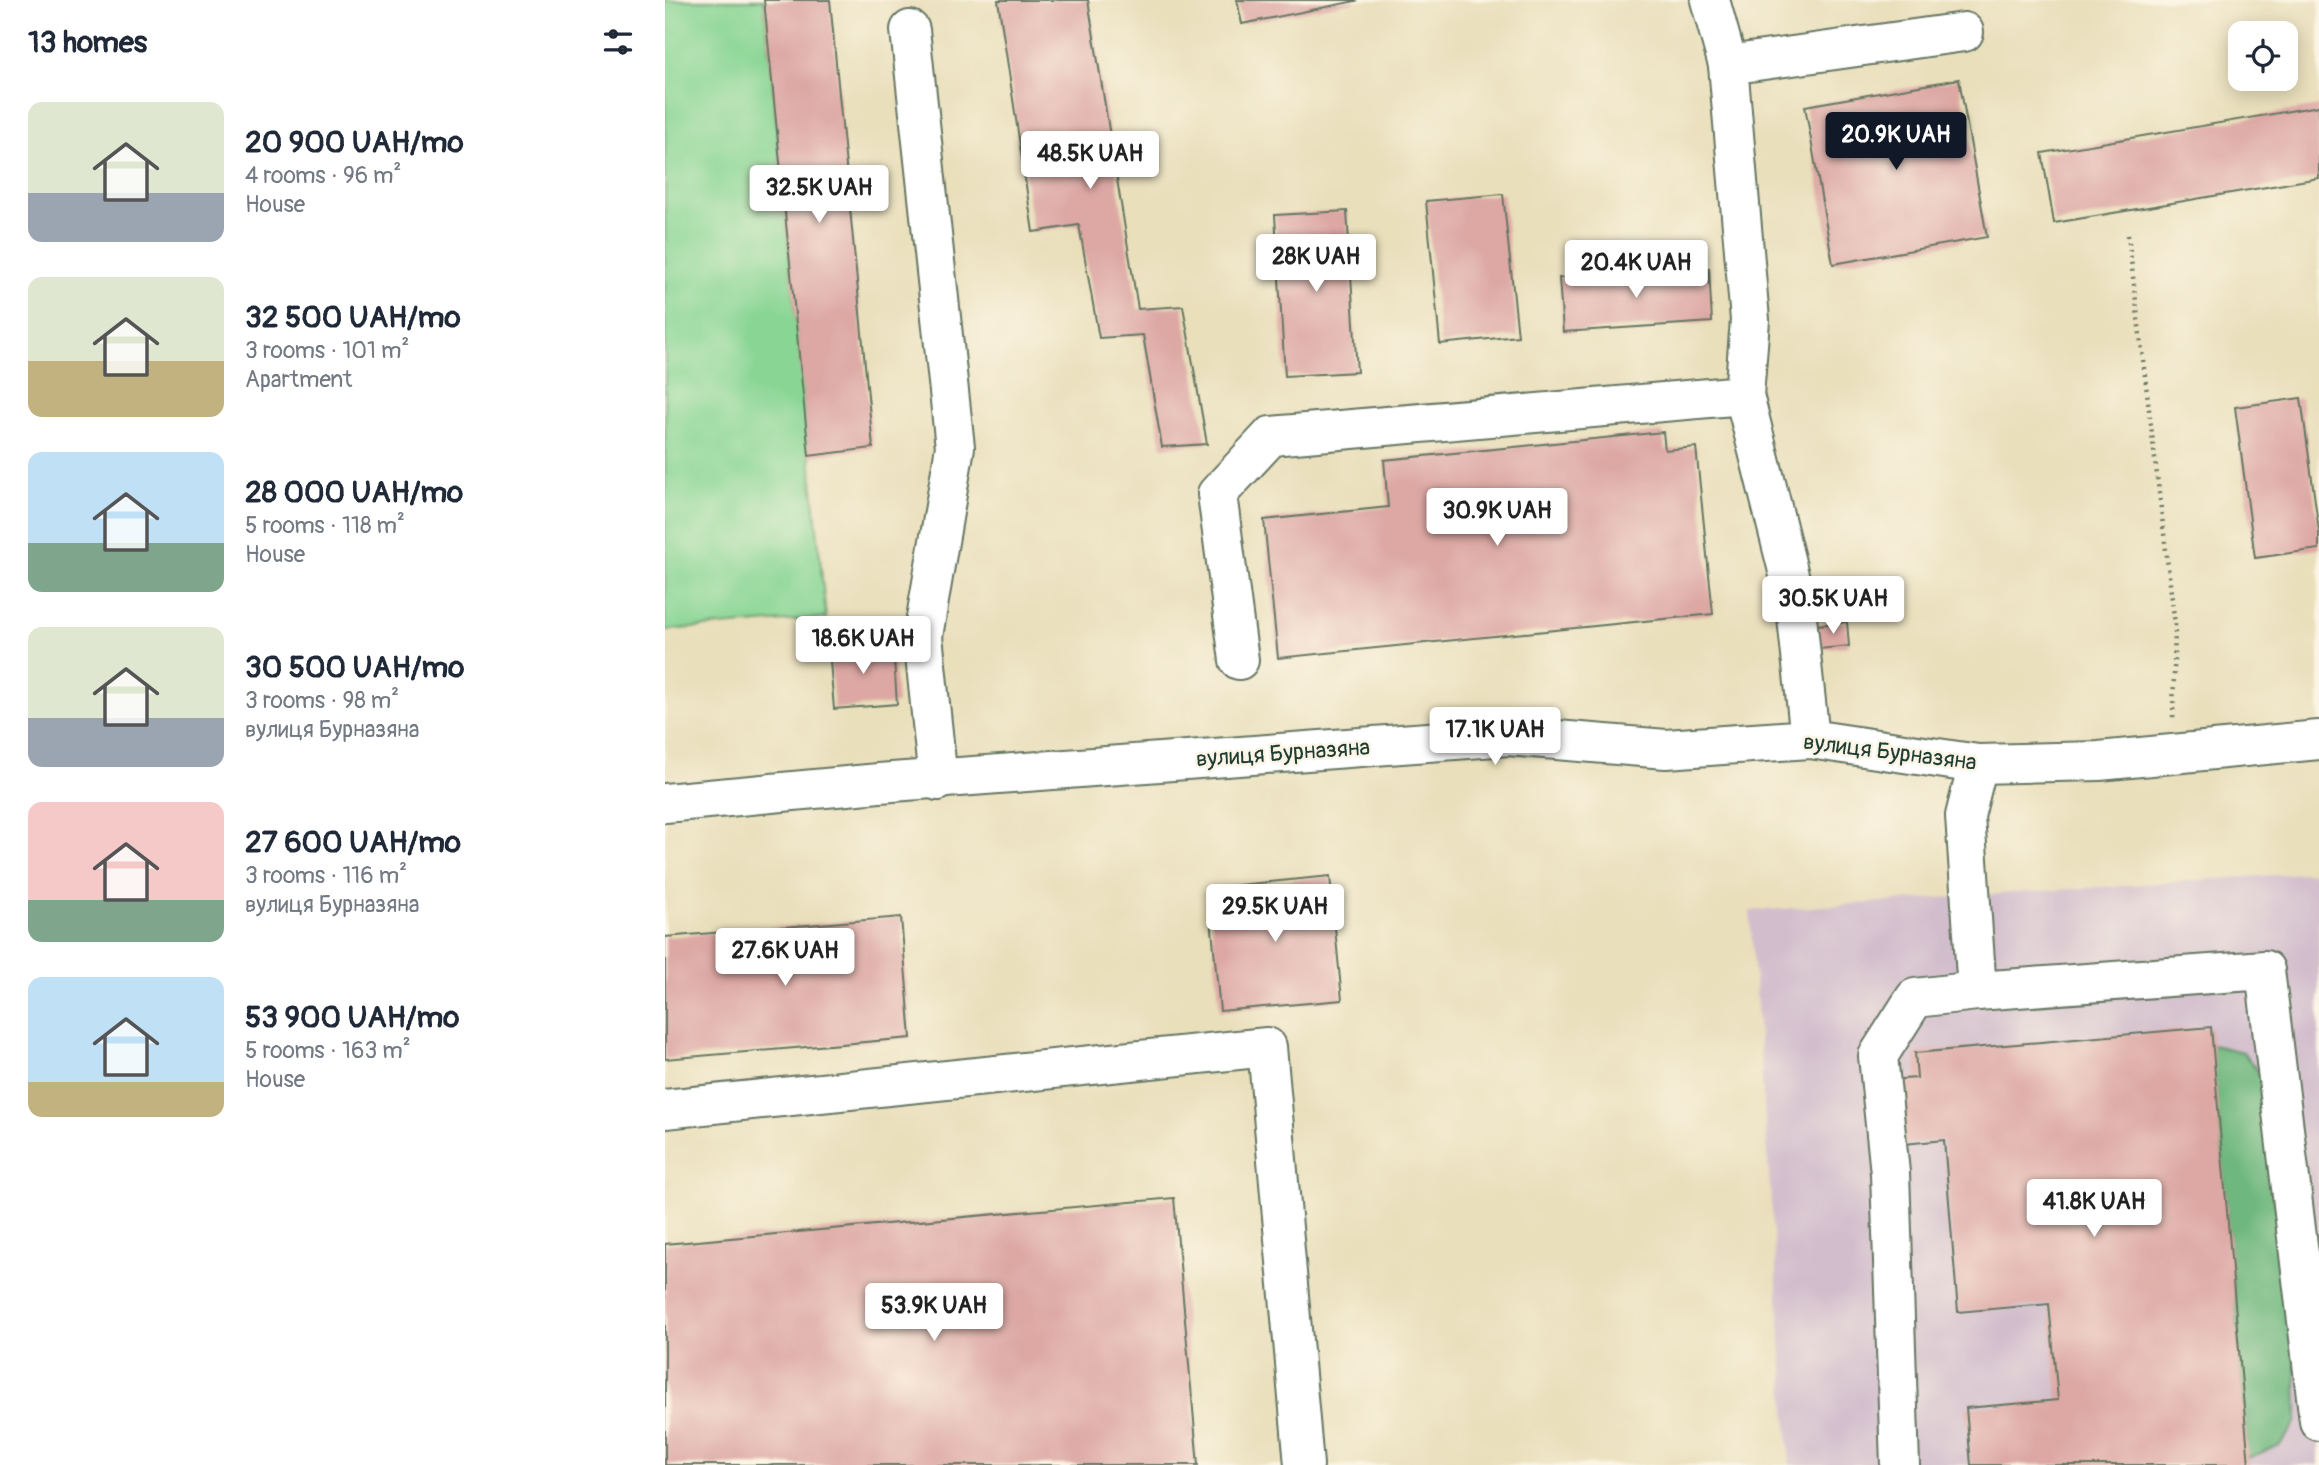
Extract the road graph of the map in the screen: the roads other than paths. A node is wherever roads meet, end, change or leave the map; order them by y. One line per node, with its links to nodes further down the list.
1 (1710, 0): 4 (street)
2 (910, 30): 10 (street)
3 (1964, 33): 4 (street)
4 (1728, 65): 5 (street)
5 (1744, 396): 6 (street); 7 (street)
6 (1238, 660)
7 (1810, 739): 9 (street, вулиця Бурназяна); 10 (street, вулиця Бурназяна)
8 (2319, 740): 9 (street, вулиця Бурназяна)
9 (1978, 764): 12 (street)
10 (938, 781): 11 (street, вулиця Бурназяна)
11 (665, 803)
12 (1977, 991): 14 (street); 16 (street)
13 (665, 1109): 15 (street)
14 (2319, 1421)
15 (1304, 1465)
16 (1900, 1465)

